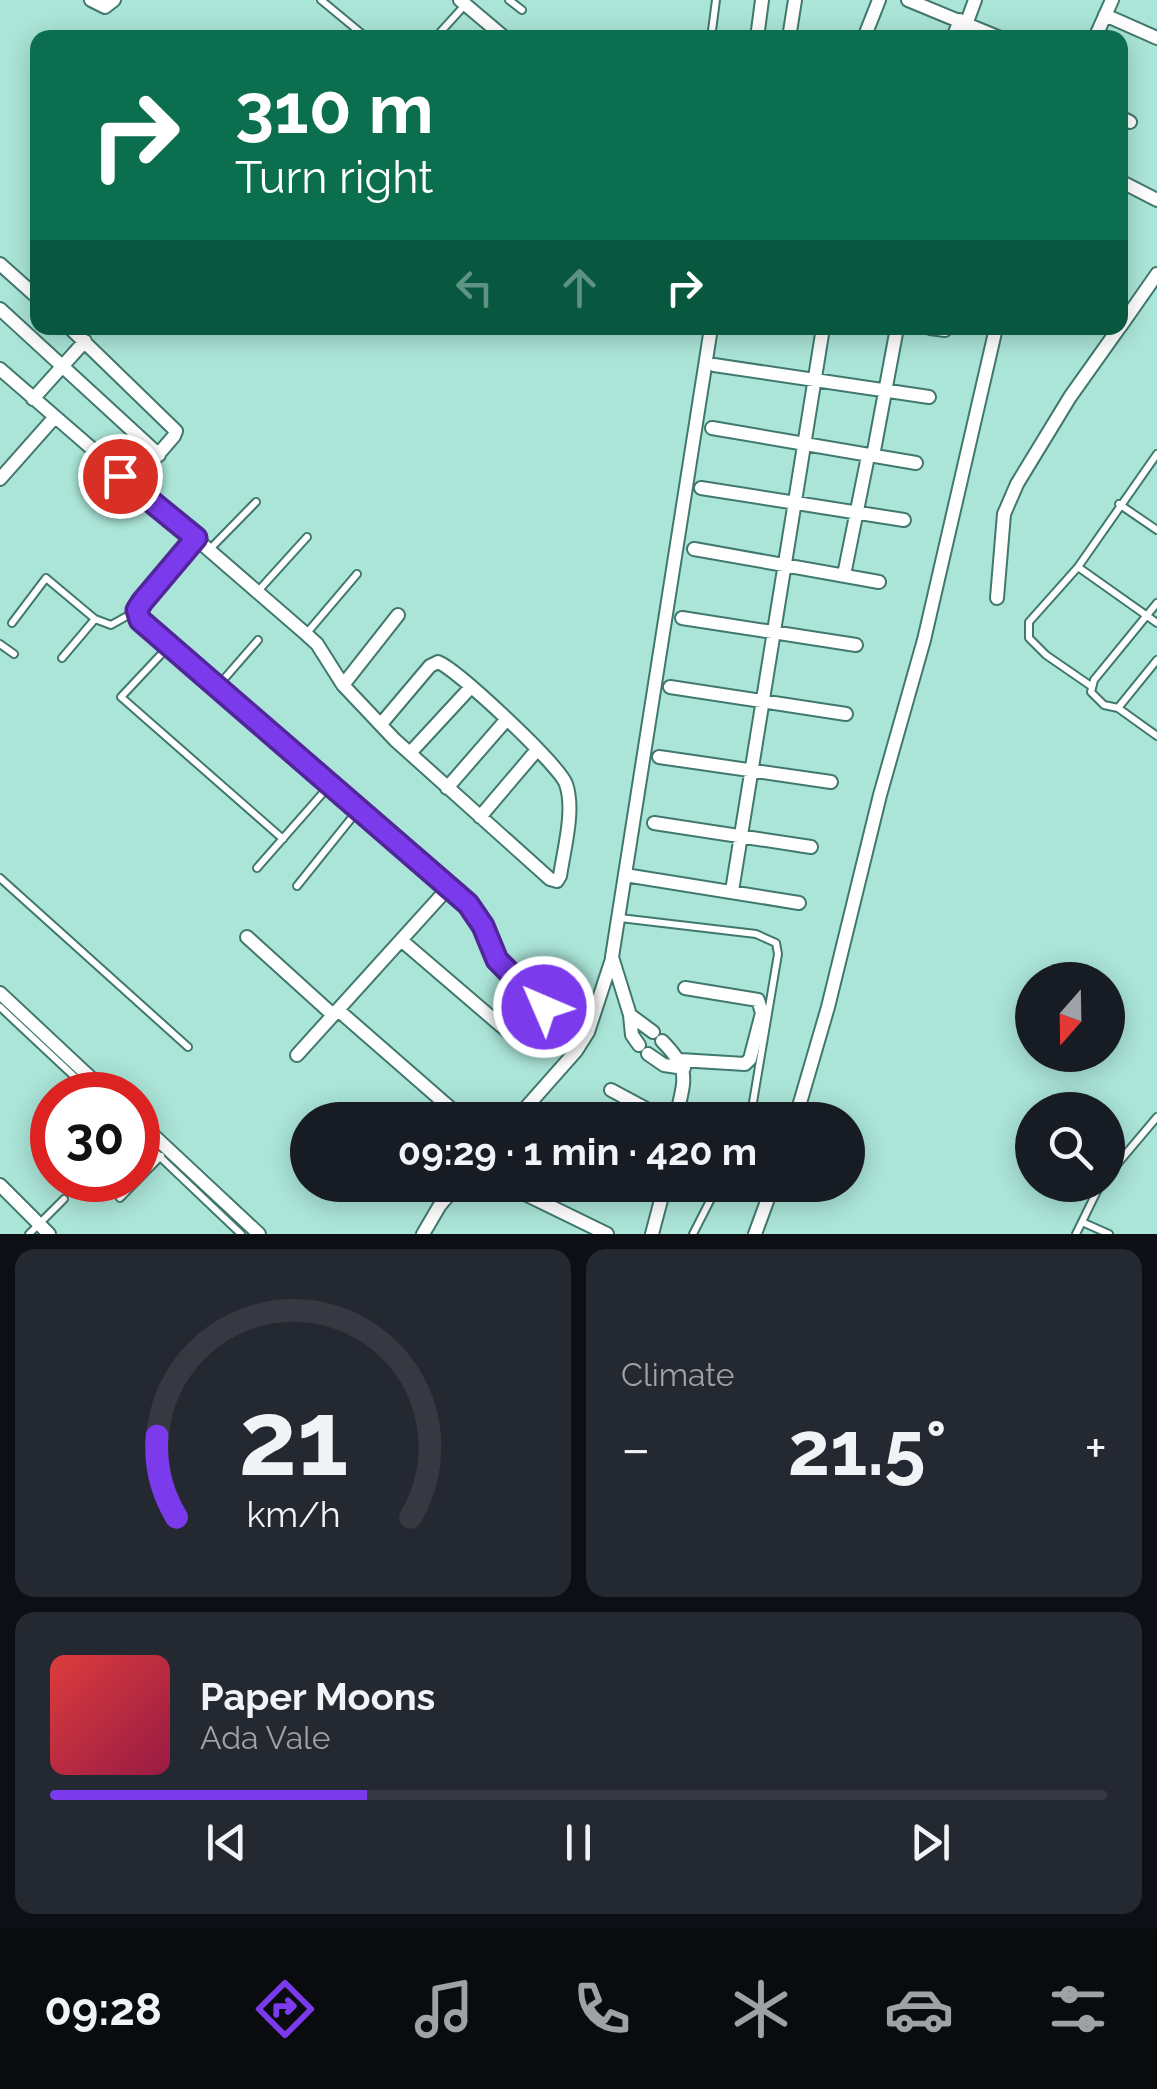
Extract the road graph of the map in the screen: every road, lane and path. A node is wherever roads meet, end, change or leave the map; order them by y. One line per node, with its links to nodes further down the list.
1 (91, 0): 2 (street)
2 (114, 0)
3 (321, 0): 16 (lane)
4 (509, 0): 13 (lane)
5 (716, 0): 19 (lane)
6 (762, 0): 20 (street)
7 (795, 0): 21 (street)
8 (880, 0): 22 (street)
9 (908, 0): 15 (street)
10 (975, 0): 15 (street)
11 (1112, 0): 14 (street)
12 (462, 2): 17 (lane); 18 (street)
13 (522, 10)
14 (1105, 16): 25 (street); 26 (street)
15 (963, 21): 23 (street); 24 (street)
16 (357, 30)
17 (442, 30)
18 (495, 30)
19 (712, 30)
20 (757, 30)
21 (790, 30)
22 (867, 30)
23 (958, 30)
24 (983, 30)
25 (1098, 30)
26 (1157, 38)
27 (1128, 185): 28 (street)
28 (1157, 200)
29 (0, 264): 31 (street)
30 (1157, 274): 33 (street)
31 (30, 291)
32 (0, 310): 42 (street)
33 (1128, 316)
34 (78, 335): 40 (street)
35 (710, 335): 117 (street)
36 (822, 335): 44 (street)
37 (895, 335): 45 (street)
38 (994, 335): 145 (street)
39 (1114, 335): 74 (street)
40 (85, 341): 42 (street); 52 (street)
41 (714, 365): 44 (street)
42 (63, 368): 47 (street); 52 (street)
43 (0, 369): 47 (street)
44 (814, 380): 45 (street); 50 (street)
45 (886, 390): 46 (street); 53 (street)
46 (928, 396)
47 (33, 399): 48 (street)
48 (54, 418): 55 (street); 56 (street)
49 (712, 428): 50 (street)
50 (803, 446): 53 (street); 59 (street)
51 (1157, 454): 60 (lane)
52 (159, 455): 56 (street)
53 (871, 456): 54 (street); 61 (street)
54 (916, 463)
55 (0, 479)
56 (131, 486): 64 (street)
57 (701, 488): 59 (street)
58 (256, 502): 66 (lane)
59 (794, 503): 61 (street); 68 (street)
60 (1119, 504): 63 (lane); 69 (lane)
61 (857, 512): 62 (street); 71 (street)
62 (904, 520)
63 (1157, 530)
64 (196, 538): 66 (street); 76 (street)
65 (307, 538): 73 (lane)
66 (210, 550): 73 (street)
67 (694, 550): 68 (street)
68 (784, 564): 71 (street); 83 (street)
69 (1078, 567): 78 (lane); 93 (lane)
70 (357, 574): 84 (lane)
71 (844, 575): 72 (street)
72 (879, 582)
73 (258, 591): 84 (street)
74 (997, 598)
75 (1157, 603): 78 (lane)
76 (137, 610): 80 (lane); 88 (street)
77 (398, 615): 92 (street)
78 (1148, 616): 82 (lane); 93 (lane)
79 (682, 618): 83 (street)
80 (95, 619): 81 (lane); 90 (lane)
81 (12, 623)
82 (1157, 623)
83 (773, 633): 87 (street); 97 (street)
84 (306, 634): 92 (street)
85 (258, 640): 94 (lane)
86 (0, 644): 89 (lane)
87 (856, 645)
88 (170, 646): 94 (street); 114 (lane)
89 (14, 654)
90 (62, 658)
91 (1157, 660): 98 (lane)
92 (344, 685): 101 (street)
93 (1091, 686): 98 (lane)
94 (217, 687): 108 (street)
95 (472, 687): 100 (street); 101 (street); 104 (street)
96 (670, 687): 97 (street)
97 (763, 700): 99 (street); 106 (street)
98 (1118, 708): 102 (lane)
99 (846, 714)
100 (507, 719): 103 (street); 109 (street)
101 (381, 724): 104 (street)
102 (1157, 736)
103 (536, 750): 111 (street); 111 (street)
104 (410, 754): 109 (street)
105 (659, 756): 106 (street)
106 (752, 768): 107 (street); 113 (street)
107 (830, 782)
108 (330, 785): 110 (street); 114 (lane)
109 (448, 788): 111 (street)
110 (358, 809): 119 (lane); 120 (street)
111 (480, 817)
112 (654, 823): 113 (street)
113 (742, 835): 115 (street); 121 (street)
114 (283, 839): 116 (lane)
115 (811, 847)
116 (257, 868)
117 (626, 875): 121 (street); 123 (street)
118 (0, 878): 134 (lane)
119 (297, 886)
120 (449, 888): 125 (street); 130 (street)
121 (732, 891): 122 (street)
122 (799, 903)
123 (619, 918): 126 (street); 144 (lane)
124 (247, 937): 131 (street)
125 (402, 940): 131 (street); 133 (street)
126 (612, 957): 132 (street); 141 (street)
127 (685, 988): 136 (street)
128 (0, 994): 138 (street)
129 (0, 1007): 137 (lane)
130 (544, 1007)
131 (336, 1013): 135 (street); 140 (street)
132 (630, 1015): 136 (street); 136 (street)
133 (512, 1036)
134 (188, 1048)
135 (297, 1055)
136 (682, 1064): 143 (street)
137 (69, 1072)
138 (84, 1072)
139 (611, 1090): 142 (street)
140 (443, 1102)
141 (531, 1102)
142 (634, 1102)
143 (678, 1102)
144 (753, 1102)
145 (800, 1102)
146 (1157, 1117): 150 (lane)
147 (160, 1148): 149 (street)
148 (160, 1150): 149 (lane)
149 (164, 1153): 151 (lane); 162 (lane); 163 (street)
150 (1125, 1155)
151 (160, 1157)
152 (0, 1186): 161 (street)
153 (62, 1202): 161 (lane)
154 (443, 1202): 164 (street)
155 (541, 1202): 165 (street)
156 (659, 1202): 166 (street)
157 (710, 1202): 167 (lane)
158 (768, 1202): 168 (street)
159 (1092, 1202): 160 (lane)
160 (1082, 1222): 169 (lane); 170 (lane)
161 (39, 1231)
162 (241, 1234)
163 (259, 1234)
164 (423, 1234)
165 (607, 1234)
166 (652, 1234)
167 (694, 1234)
168 (756, 1234)
169 (1076, 1234)
170 (1110, 1234)

